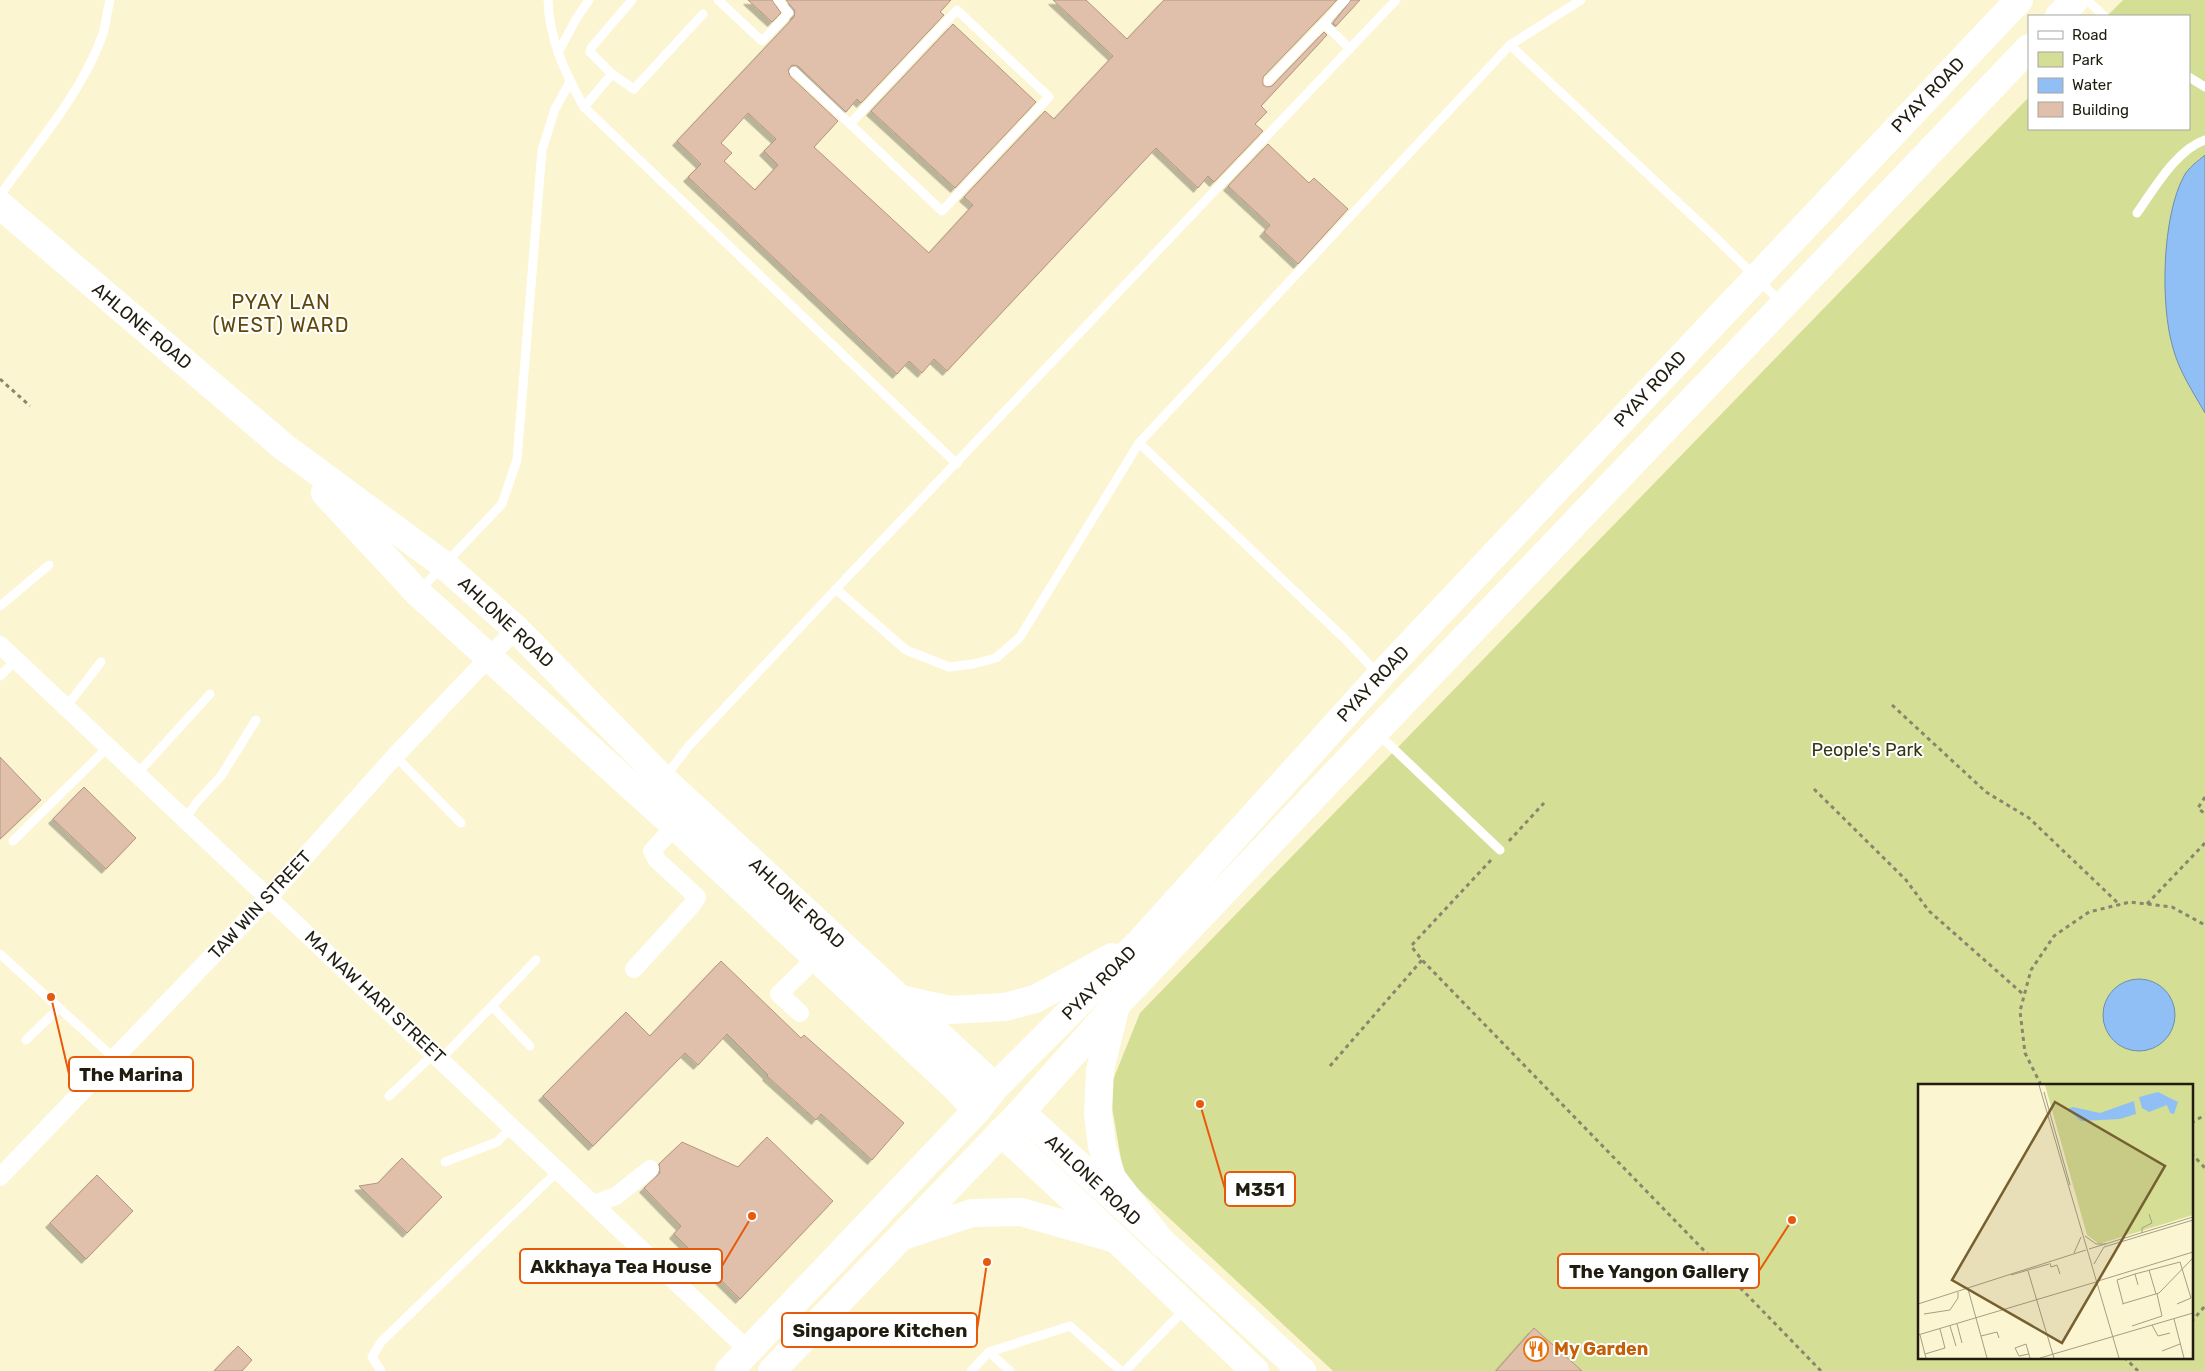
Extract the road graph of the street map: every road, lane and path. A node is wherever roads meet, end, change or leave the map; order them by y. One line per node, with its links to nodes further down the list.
1 (110, 0): 30 (lane)
2 (548, 0): 20 (lane)
3 (589, 0): 20 (lane)
4 (632, 0): 22 (lane)
5 (718, 0): 6 (lane)
6 (778, 0)
7 (1345, 0): 16 (lane)
8 (1396, 0): 18 (lane)
9 (1581, 0): 17 (lane)
10 (2019, 0): 33 (main road, PYAY ROAD)
11 (2075, 0): 14 (main road)
12 (2087, 0): 15 (lane)
13 (703, 14): 22 (lane)
14 (2060, 15)
15 (2103, 15)
16 (1324, 23): 18 (lane); 25 (lane)
17 (1510, 45): 33 (lane); 39 (lane)
18 (1350, 49): 41 (lane)
19 (2028, 49): 34 (main road, PYAY ROAD)
20 (558, 53): 24 (lane)
21 (794, 71): 28 (lane)
22 (612, 74): 27 (lane)
23 (2190, 78): 26 (lane)
24 (570, 82): 27 (lane); 43 (lane)
25 (1268, 82)
26 (2204, 86)
27 (584, 107): 41 (lane)
28 (850, 124): 28 (lane)
29 (2205, 140): 32 (lane)
30 (0, 195)
31 (0, 205): 40 (main road, AHLONE ROAD)
32 (2137, 213)
33 (1755, 277): 34 (lane); 53 (main road, PYAY ROAD)
34 (1784, 306): 58 (main road, PYAY ROAD)
35 (0, 379): 36 (path)
36 (4, 384): 37 (path); 38 (path)
37 (0, 388)
38 (30, 406)
39 (1139, 444): 44 (lane); 53 (lane)
40 (284, 447): 43 (main road, AHLONE ROAD); 45 (main road, AHLONE ROAD)
41 (957, 464): 44 (lane)
42 (49, 565): 46 (lane)
43 (444, 565): 45 (lane); 47 (main road, AHLONE ROAD)
44 (836, 589): 62 (lane)
45 (418, 594): 49 (main road, AHLONE ROAD)
46 (0, 606)
47 (516, 629): 49 (street, TAW WIN STREET); 62 (main road, AHLONE ROAD)
48 (0, 645): 50 (street, MA NAW HARI STREET)
49 (488, 657): 60 (street, TAW WIN STREET); 62 (main road, AHLONE ROAD)
50 (16, 660): 52 (lane); 56 (street, MA NAW HARI STREET)
51 (101, 662): 56 (lane)
52 (0, 676)
53 (1380, 676): 77 (main road, PYAY ROAD)
54 (210, 694): 61 (lane)
55 (1892, 705): 75 (path)
56 (66, 708): 59 (street, MA NAW HARI STREET)
57 (256, 720): 67 (lane)
58 (1375, 732): 72 (lane); 85 (main road, PYAY ROAD)
59 (108, 747): 61 (street, MA NAW HARI STREET); 70 (lane)
60 (395, 756): 68 (lane); 73 (street, TAW WIN STREET)
61 (137, 774): 67 (street, MA NAW HARI STREET)
62 (654, 789): 69 (main road, AHLONE ROAD); 84 (main road, AHLONE ROAD)
63 (1814, 790): 83 (path)
64 (2205, 797): 66 (path)
65 (1544, 803): 72 (path)
66 (2205, 814)
67 (185, 819): 73 (street, MA NAW HARI STREET)
68 (461, 823)
69 (675, 826): 79 (main road, AHLONE ROAD); 82 (street)
70 (13, 841)
71 (2205, 842): 74 (path)
72 (1500, 850): 81 (path)
73 (268, 897): 91 (street, MA NAW HARI STREET); 92 (street, TAW WIN STREET)
74 (2147, 904): 75 (path); 76 (path)
75 (2120, 905): 83 (path)
76 (2205, 925)
77 (1140, 942): 84 (main road); 95 (main road, PYAY ROAD)
78 (0, 954): 87 (lane)
79 (816, 958): 88 (street); 97 (main road, AHLONE ROAD)
80 (536, 960): 86 (lane)
81 (1422, 960): 93 (path); 129 (path)
82 (634, 969)
83 (2024, 995): 94 (path)
84 (900, 999): 95 (main road, AHLONE ROAD)
85 (1116, 1005): 98 (main road, PYAY ROAD); 112 (main road)
86 (492, 1006): 90 (lane); 91 (lane)
87 (59, 1008): 89 (lane); 92 (lane)
88 (800, 1013)
89 (26, 1040)
90 (530, 1046)
91 (437, 1056): 96 (lane); 101 (street, MA NAW HARI STREET)
92 (114, 1058): 108 (street, TAW WIN STREET)
93 (1330, 1066)
94 (2041, 1084)
95 (995, 1088): 97 (main road, PYAY ROAD); 98 (main road, AHLONE ROAD)
96 (389, 1096)
97 (977, 1110): 102 (main road, AHLONE ROAD); 117 (main road, PYAY ROAD)
98 (1021, 1112): 102 (main road, PYAY ROAD); 112 (main road, AHLONE ROAD)
99 (2205, 1115): 100 (path)
100 (2192, 1122)
101 (512, 1127): 104 (lane); 106 (street, MA NAW HARI STREET)
102 (1001, 1132): 110 (main road, PYAY ROAD); 111 (main road, AHLONE ROAD)
103 (2192, 1154): 105 (path)
104 (446, 1162)
105 (2205, 1168)
106 (559, 1170): 109 (street, MA NAW HARI STREET); 120 (lane)
107 (650, 1170): 109 (street)
108 (0, 1177)
109 (594, 1204): 117 (street, MA NAW HARI STREET)
110 (902, 1237): 111 (main road); 122 (main road, PYAY ROAD)
111 (1116, 1238): 114 (main road, AHLONE ROAD)
112 (1163, 1244): 113 (main road, AHLONE ROAD)
113 (1206, 1284): 114 (main road); 128 (main road, AHLONE ROAD)
114 (1187, 1306): 126 (lane); 127 (main road, AHLONE ROAD)
115 (2205, 1306): 116 (path)
116 (2192, 1321)
117 (749, 1351): 121 (main road, PYAY ROAD)
118 (989, 1352): 123 (lane); 124 (lane); 125 (lane)
119 (2125, 1358): 130 (path)
120 (381, 1371)
121 (729, 1371)
122 (772, 1371)
123 (971, 1371)
124 (1010, 1371)
125 (1121, 1371)
126 (1125, 1371)
127 (1255, 1371)
128 (1302, 1371)
129 (1821, 1371)
130 (2138, 1371)

